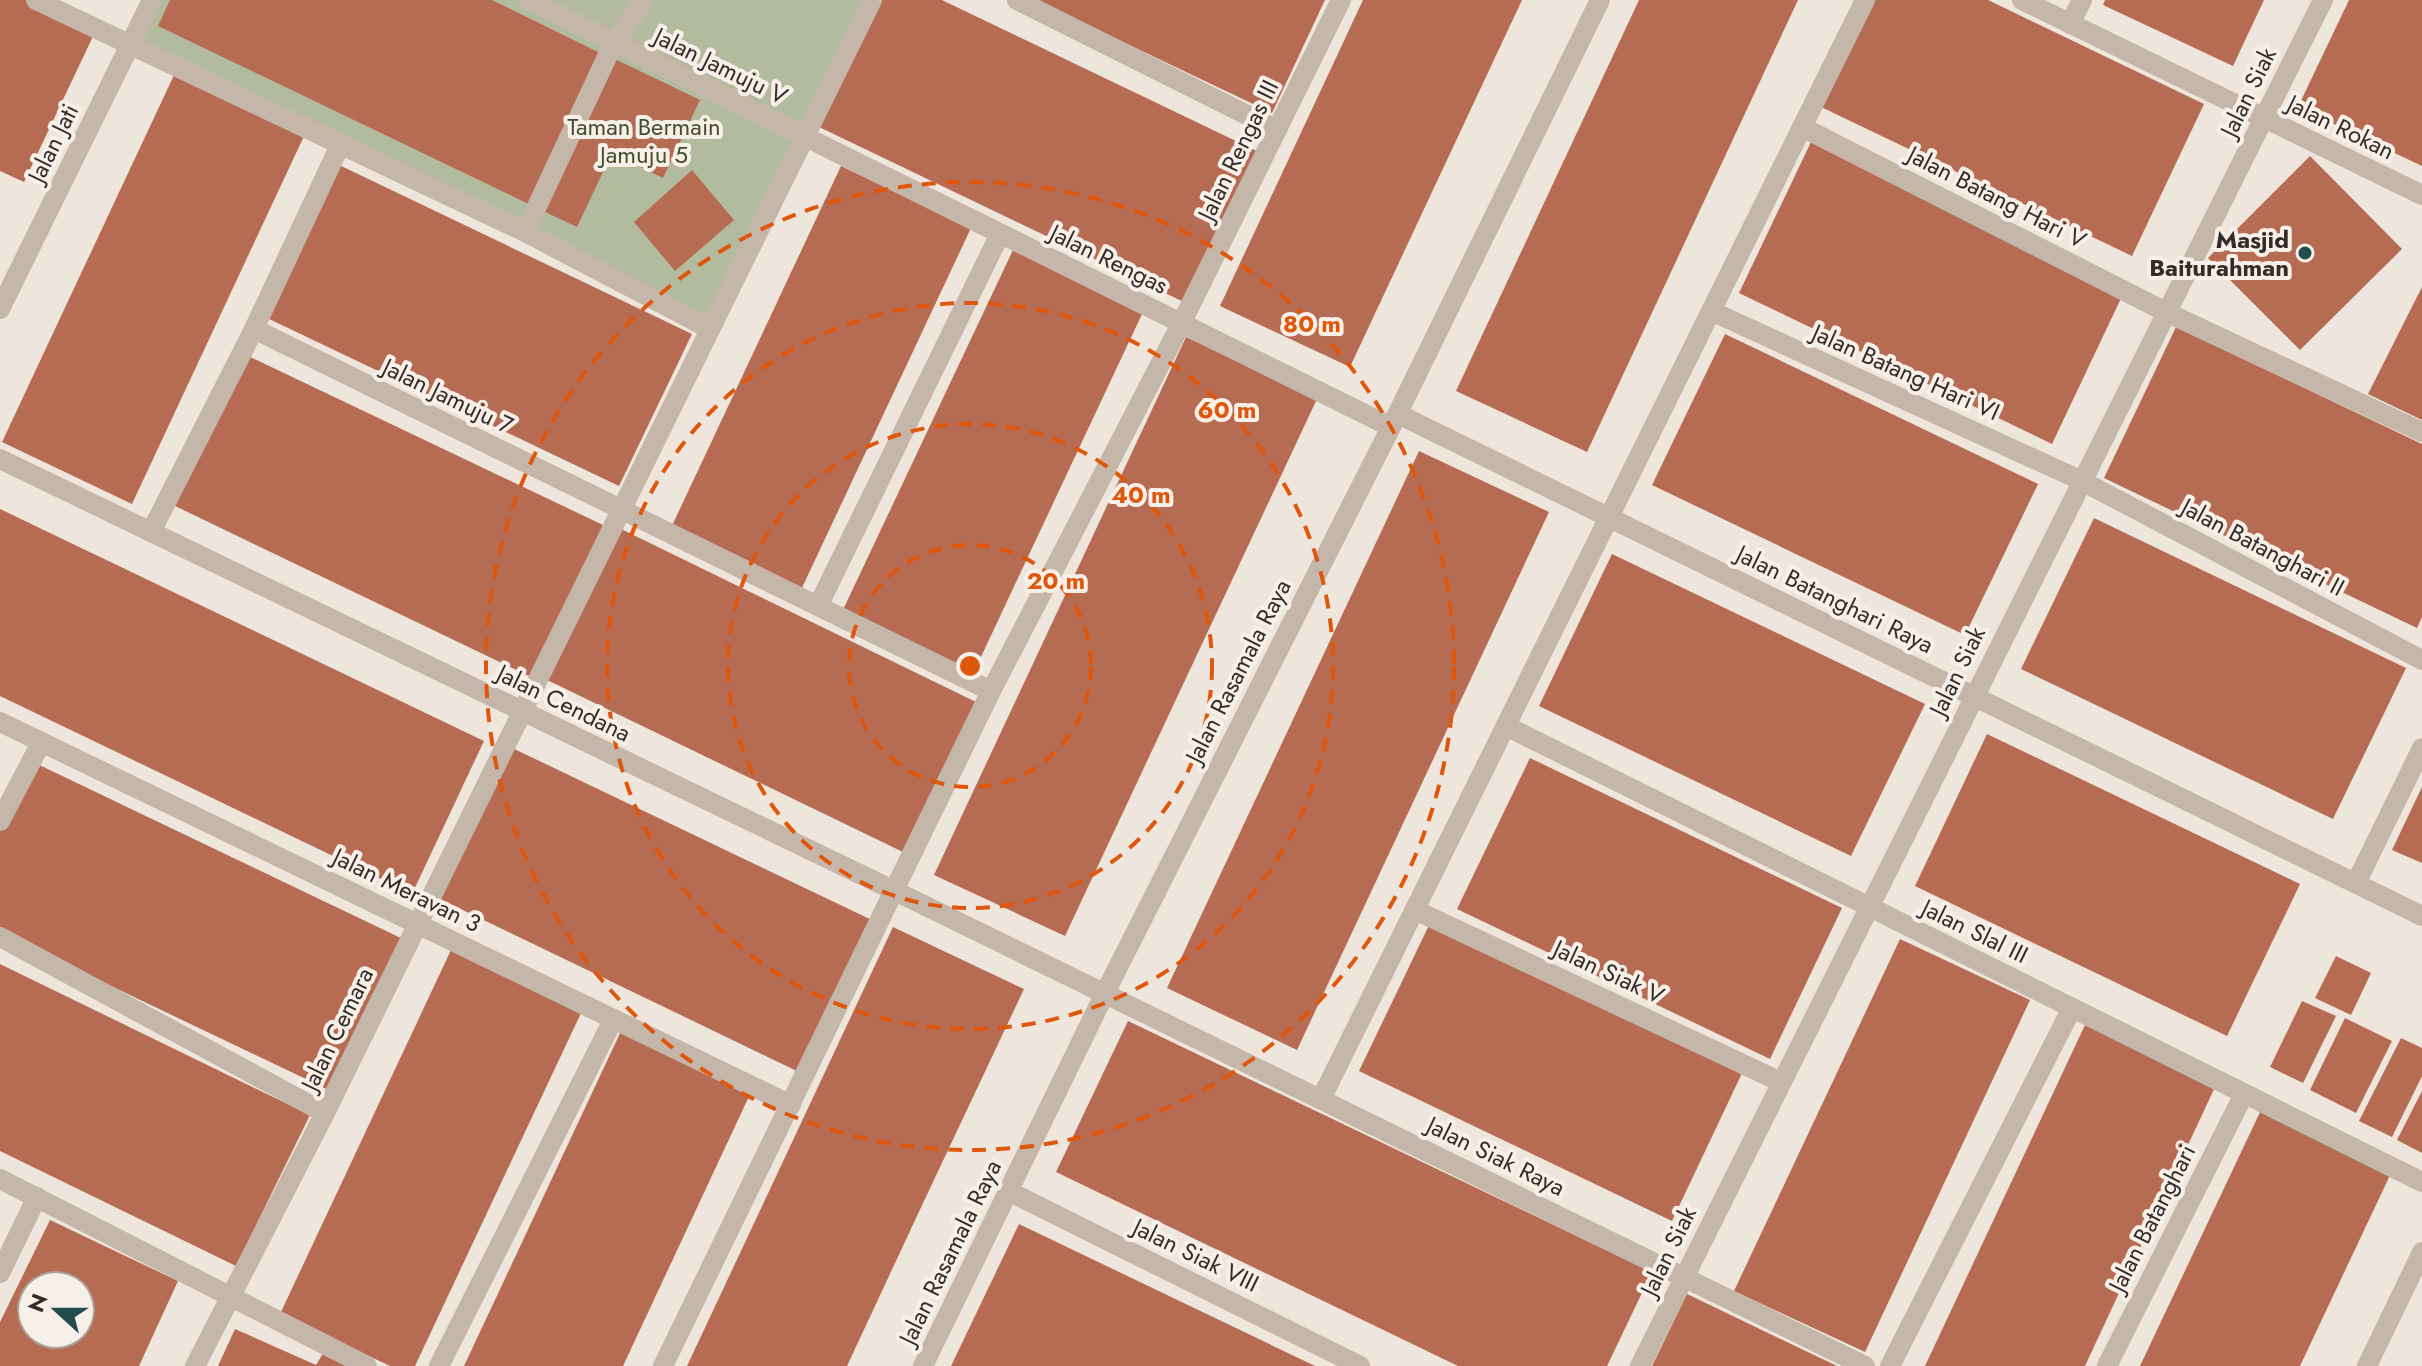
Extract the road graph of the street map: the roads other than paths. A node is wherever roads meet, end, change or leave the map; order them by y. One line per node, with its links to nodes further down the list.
1 (36, 0): 15 (street)
2 (152, 0): 15 (street, Jalan Jati)
3 (529, 0): 14 (street, Jalan Jamuju V)
4 (644, 0): 14 (street)
5 (872, 0): 19 (street, Jalan Cemara)
6 (1017, 0): 18 (street)
7 (1341, 0): 18 (street, Jalan Rengas III)
8 (1600, 0): 30 (street, Jalan Rasamala Raya)
9 (1865, 0): 17 (street)
10 (2022, 0): 13 (street, Jalan Rokan)
11 (2082, 0): 13 (street)
12 (2323, 0): 16 (street, Jalan Siak)
13 (2070, 24): 16 (street, Jalan Rokan)
14 (614, 42): 19 (street, Jalan Jamuju V); 22 (street)
15 (130, 45): 20 (street); 24 (street, Jalan Jati)
16 (2265, 118): 21 (street, Jalan Rokan); 26 (street, Jalan Siak)
17 (1802, 127): 25 (street); 26 (street, Jalan Batang Hari V)
18 (1277, 130): 27 (street, Jalan Rengas III)
19 (804, 137): 23 (street, Jalan Rengas); 29 (street, Jalan Cemara)
20 (341, 143): 22 (street); 28 (street)
21 (2422, 195)
22 (525, 232): 29 (street)
23 (1000, 234): 27 (street, Jalan Rengas); 37 (street)
24 (0, 309)
25 (1711, 311): 33 (street, Jalan Batang Hari VI); 35 (street)
26 (2168, 313): 31 (street, Jalan Batang Hari V); 33 (street, Jalan Siak)
27 (1181, 324): 30 (street, Jalan Rengas); 39 (street, Jalan Rengas III)
28 (254, 329): 34 (street, Jalan Jamuju 7); 36 (street)
29 (710, 329): 34 (street, Jalan Cemara)
30 (1394, 421): 35 (street, Jalan Batanghari Raya); 54 (street, Jalan Rasamala Raya)
31 (2422, 432)
32 (0, 459): 36 (street, Jalan Cendana)
33 (2080, 480): 38 (street, Jalan Batanghari II); 40 (street, Jalan Siak)
34 (620, 509): 37 (street, Jalan Jamuju 7); 41 (street, Jalan Cemara)
35 (1608, 519): 40 (street, Jalan Batanghari Raya); 43 (street)
36 (151, 532): 41 (street, Jalan Cendana)
37 (819, 604): 39 (street, Jalan Jamuju 7)
38 (2422, 660)
39 (991, 691): 48 (street, Jalan Rengas III)
40 (1975, 696): 47 (street, Jalan Batanghari Raya); 49 (street, Jalan Siak)
41 (522, 711): 48 (street, Jalan Cendana); 52 (street, Jalan Cemara)
42 (0, 722): 44 (street, Jalan Meravan 3)
43 (1506, 726): 49 (street, Jalan Slal III); 50 (street)
44 (41, 743): 46 (street); 52 (street, Jalan Meravan 3)
45 (2422, 748): 47 (street)
46 (0, 821)
47 (2356, 883): 51 (street, Jalan Batanghari Raya)
48 (895, 891): 54 (street, Jalan Cendana); 60 (street, Jalan Rengas III)
49 (1869, 907): 55 (street, Jalan Slal III); 57 (street, Jalan Siak)
50 (1415, 910): 57 (street, Jalan Siak V); 59 (street)
51 (2422, 916)
52 (417, 923): 56 (street, Jalan Meravan 3); 61 (street, Jalan Cemara)
53 (0, 937): 61 (street)
54 (1105, 993): 59 (street, Jalan Siak Raya); 64 (street, Jalan Rasamala Raya)
55 (2072, 1008): 58 (street, Jalan Slal III); 78 (street)
56 (613, 1020): 60 (street, Jalan Meravan 3); 72 (street)
57 (1781, 1082): 68 (street, Jalan Siak)
58 (2244, 1094): 63 (street, Jalan Slal III); 79 (street, Jalan Batanghari)
59 (1321, 1099): 68 (street, Jalan Siak Raya)
60 (791, 1105): 73 (street, Jalan Rengas III)
61 (325, 1113): 69 (street, Jalan Cemara)
62 (0, 1179): 65 (street)
63 (2422, 1182)
64 (1008, 1191): 74 (street, Jalan Rasamala Raya); 75 (street, Jalan Siak VIII)
65 (37, 1197): 67 (street); 69 (street)
66 (2422, 1252): 80 (street)
67 (0, 1273)
68 (1683, 1277): 76 (street, Jalan Siak); 77 (street, Jalan Siak Raya)
69 (229, 1298): 70 (street, Jalan Cemara); 71 (street)
70 (195, 1366)
71 (367, 1366)
72 (439, 1366)
73 (663, 1366)
74 (923, 1366)
75 (1360, 1366)
76 (1640, 1366)
77 (1865, 1366)
78 (1890, 1366)
79 (2107, 1366)
80 (2367, 1366)

